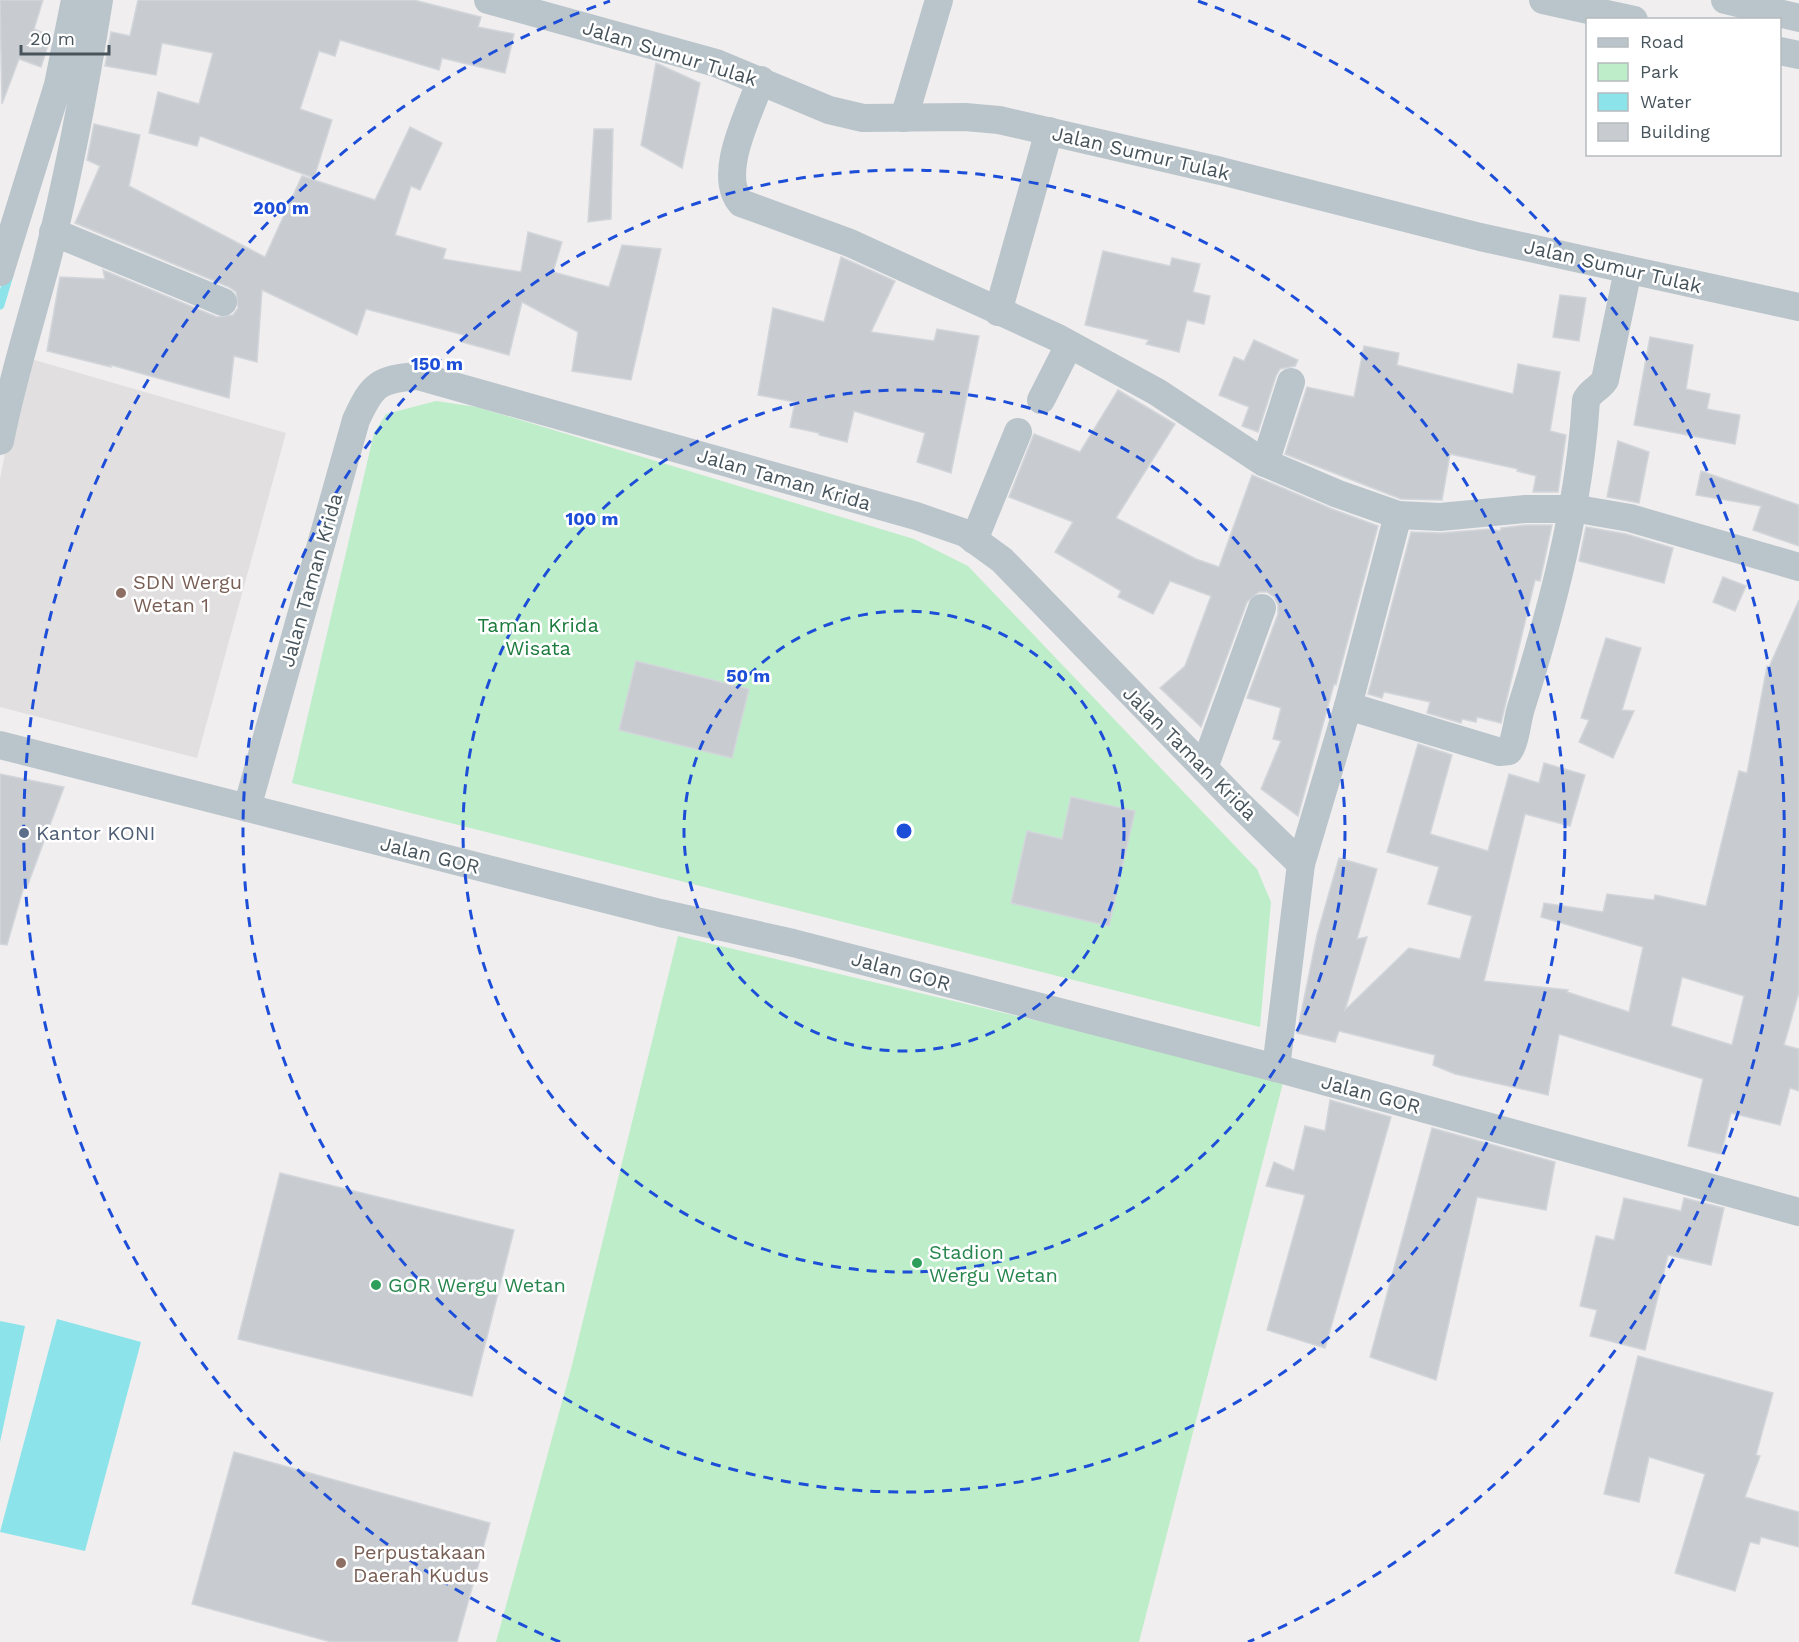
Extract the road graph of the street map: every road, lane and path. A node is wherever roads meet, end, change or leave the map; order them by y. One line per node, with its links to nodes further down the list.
1 (75, 0): 14 (street)
2 (99, 0): 15 (street)
3 (488, 0): 11 (street, Jalan Sumur Tulak)
4 (939, 0): 12 (street)
5 (1546, 0): 7 (street)
6 (1725, 0): 8 (street)
7 (1625, 18)
8 (1799, 18)
9 (1781, 51): 10 (street)
10 (1799, 55)
11 (761, 80): 12 (street, Jalan Sumur Tulak); 20 (street)
12 (904, 118): 13 (street, Jalan Sumur Tulak)
13 (1049, 131): 16 (street, Jalan Sumur Tulak); 20 (street)
14 (8, 217): 17 (street)
15 (53, 232): 18 (street); 25 (street)
16 (1628, 270): 19 (street, Jalan Sumur Tulak); 27 (street)
17 (0, 272)
18 (223, 302)
19 (1799, 307)
20 (998, 312): 21 (street)
21 (1069, 345): 23 (street); 26 (street)
22 (1291, 382): 26 (street)
23 (1041, 400)
24 (1018, 432): 29 (street)
25 (0, 441)
26 (1265, 463): 28 (street)
27 (1572, 509): 28 (street); 30 (street); 32 (street)
28 (1398, 515): 32 (street)
29 (974, 540): 34 (street, Jalan Taman Krida); 35 (street, Jalan Taman Krida)
30 (1799, 567)
31 (1262, 608): 34 (street)
32 (1348, 706): 36 (street)
33 (0, 745): 35 (street, Jalan GOR)
34 (1204, 768): 36 (street, Jalan Taman Krida)
35 (247, 808): 37 (street, Jalan GOR)
36 (1301, 864): 37 (street)
37 (1276, 1068): 38 (street, Jalan GOR)
38 (1799, 1212)

